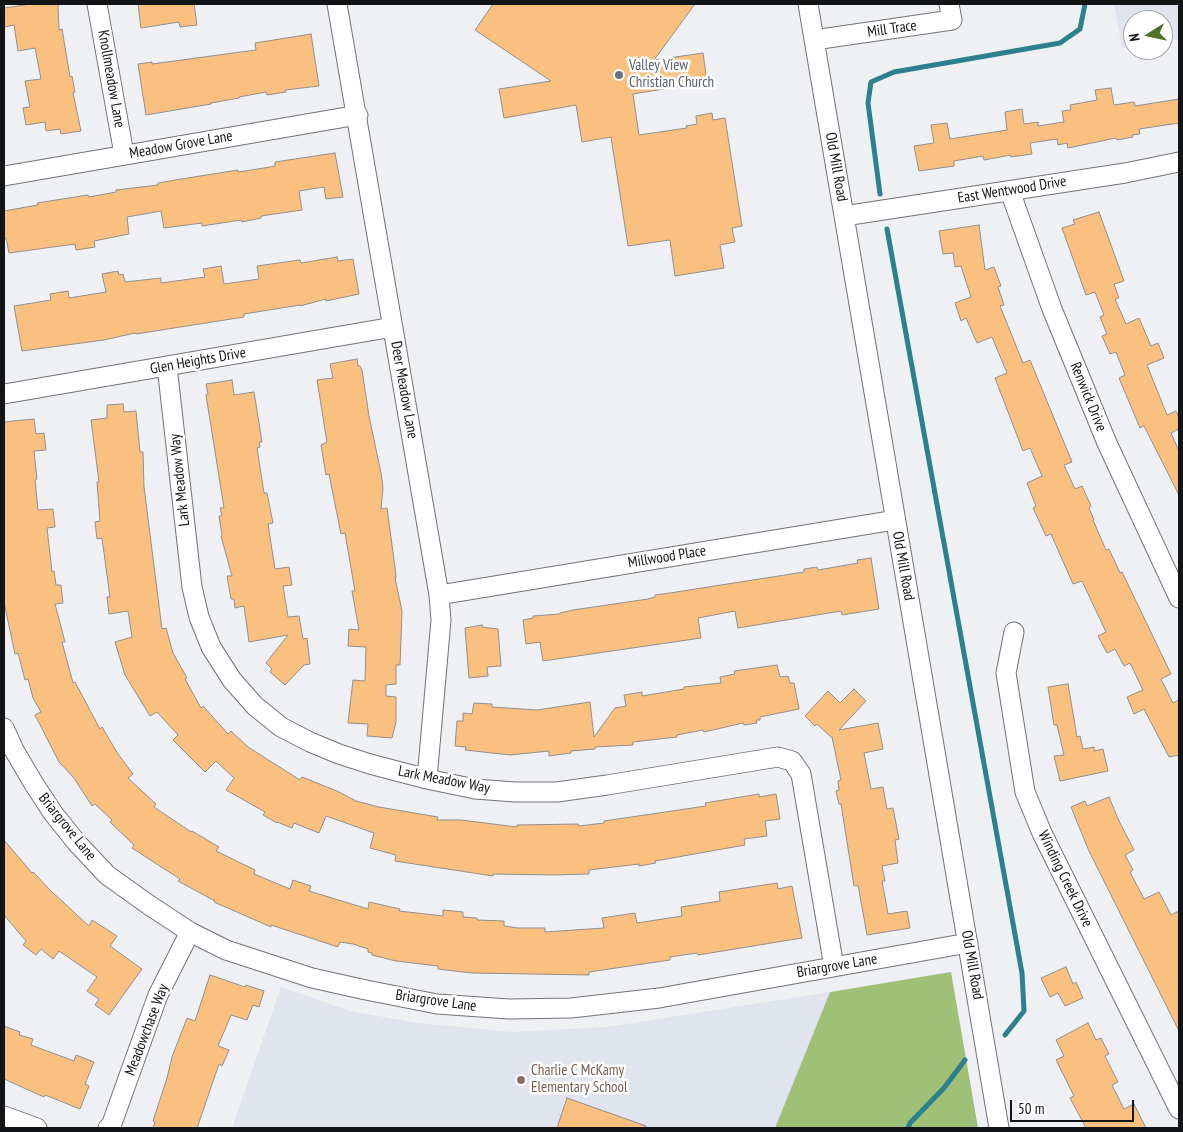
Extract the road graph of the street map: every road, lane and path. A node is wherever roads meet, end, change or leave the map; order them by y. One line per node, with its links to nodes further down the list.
1 (97, 4): 7 (street, Knollmeadow Lane)
2 (338, 4): 6 (street, Deer Meadow Lane)
3 (808, 4): 5 (street, Old Mill Road)
4 (950, 4): 5 (street, Mill Trace)
5 (814, 40): 11 (street, Old Mill Road)
6 (358, 115): 7 (street, Meadow Grove Lane); 12 (street, Deer Meadow Lane)
7 (124, 154): 9 (street, Meadow Grove Lane)
8 (1179, 162): 10 (street, East Wentwood Drive)
9 (4, 176)
10 (1010, 191): 11 (street, East Wentwood Drive); 17 (street, Renwick Drive)
11 (844, 216): 15 (street, Old Mill Road)
12 (393, 326): 13 (street, Glen Heights Drive); 16 (street, Deer Meadow Lane)
13 (167, 366): 14 (street, Glen Heights Drive); 20 (street, Lark Meadow Way)
14 (4, 394)
15 (895, 520): 16 (street, Millwood Place); 22 (street, Old Mill Road)
16 (439, 595): 20 (street, Deer Meadow Lane)
17 (1179, 598)
18 (1014, 632): 24 (street, Winding Creek Drive)
19 (4, 728): 21 (street, Briargrove Lane)
20 (428, 779): 23 (street, Lark Meadow Way)
21 (190, 932): 23 (street, Briargrove Lane); 27 (street, Meadowchase Way)
22 (968, 943): 23 (street, Briargrove Lane); 28 (street, Old Mill Road)
23 (834, 967)
24 (1179, 1109)
25 (4, 1116): 26 (street)
26 (37, 1128)
27 (108, 1128)
28 (1000, 1128)

